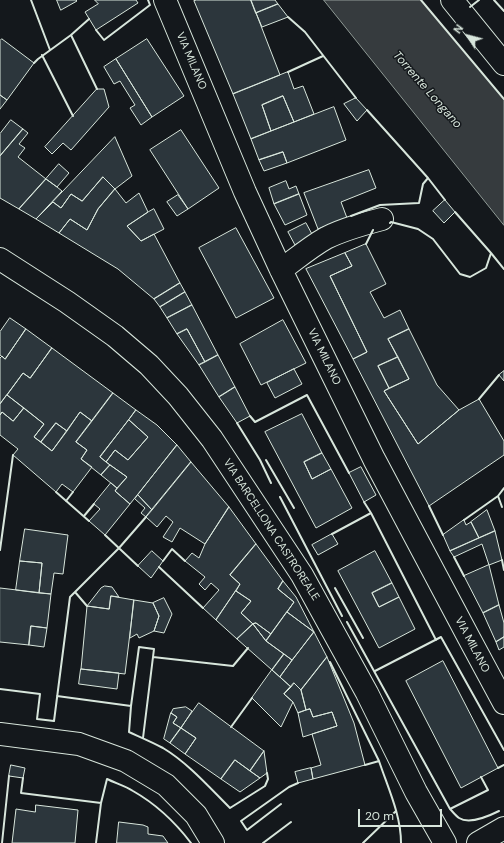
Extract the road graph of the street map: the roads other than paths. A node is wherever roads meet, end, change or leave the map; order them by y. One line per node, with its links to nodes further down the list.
1 (165, 0): 6 (street, VIA MILANO)
2 (452, 0): 3 (street)
3 (504, 64)
4 (382, 219): 6 (street)
5 (0, 260): 11 (street, VIA BARCELLONA CASTROREALE)
6 (281, 270): 7 (street, VIA MILANO)
7 (504, 703)
8 (0, 734): 10 (street)
9 (504, 828): 12 (street)
10 (213, 843)
11 (446, 843)
12 (478, 843)

